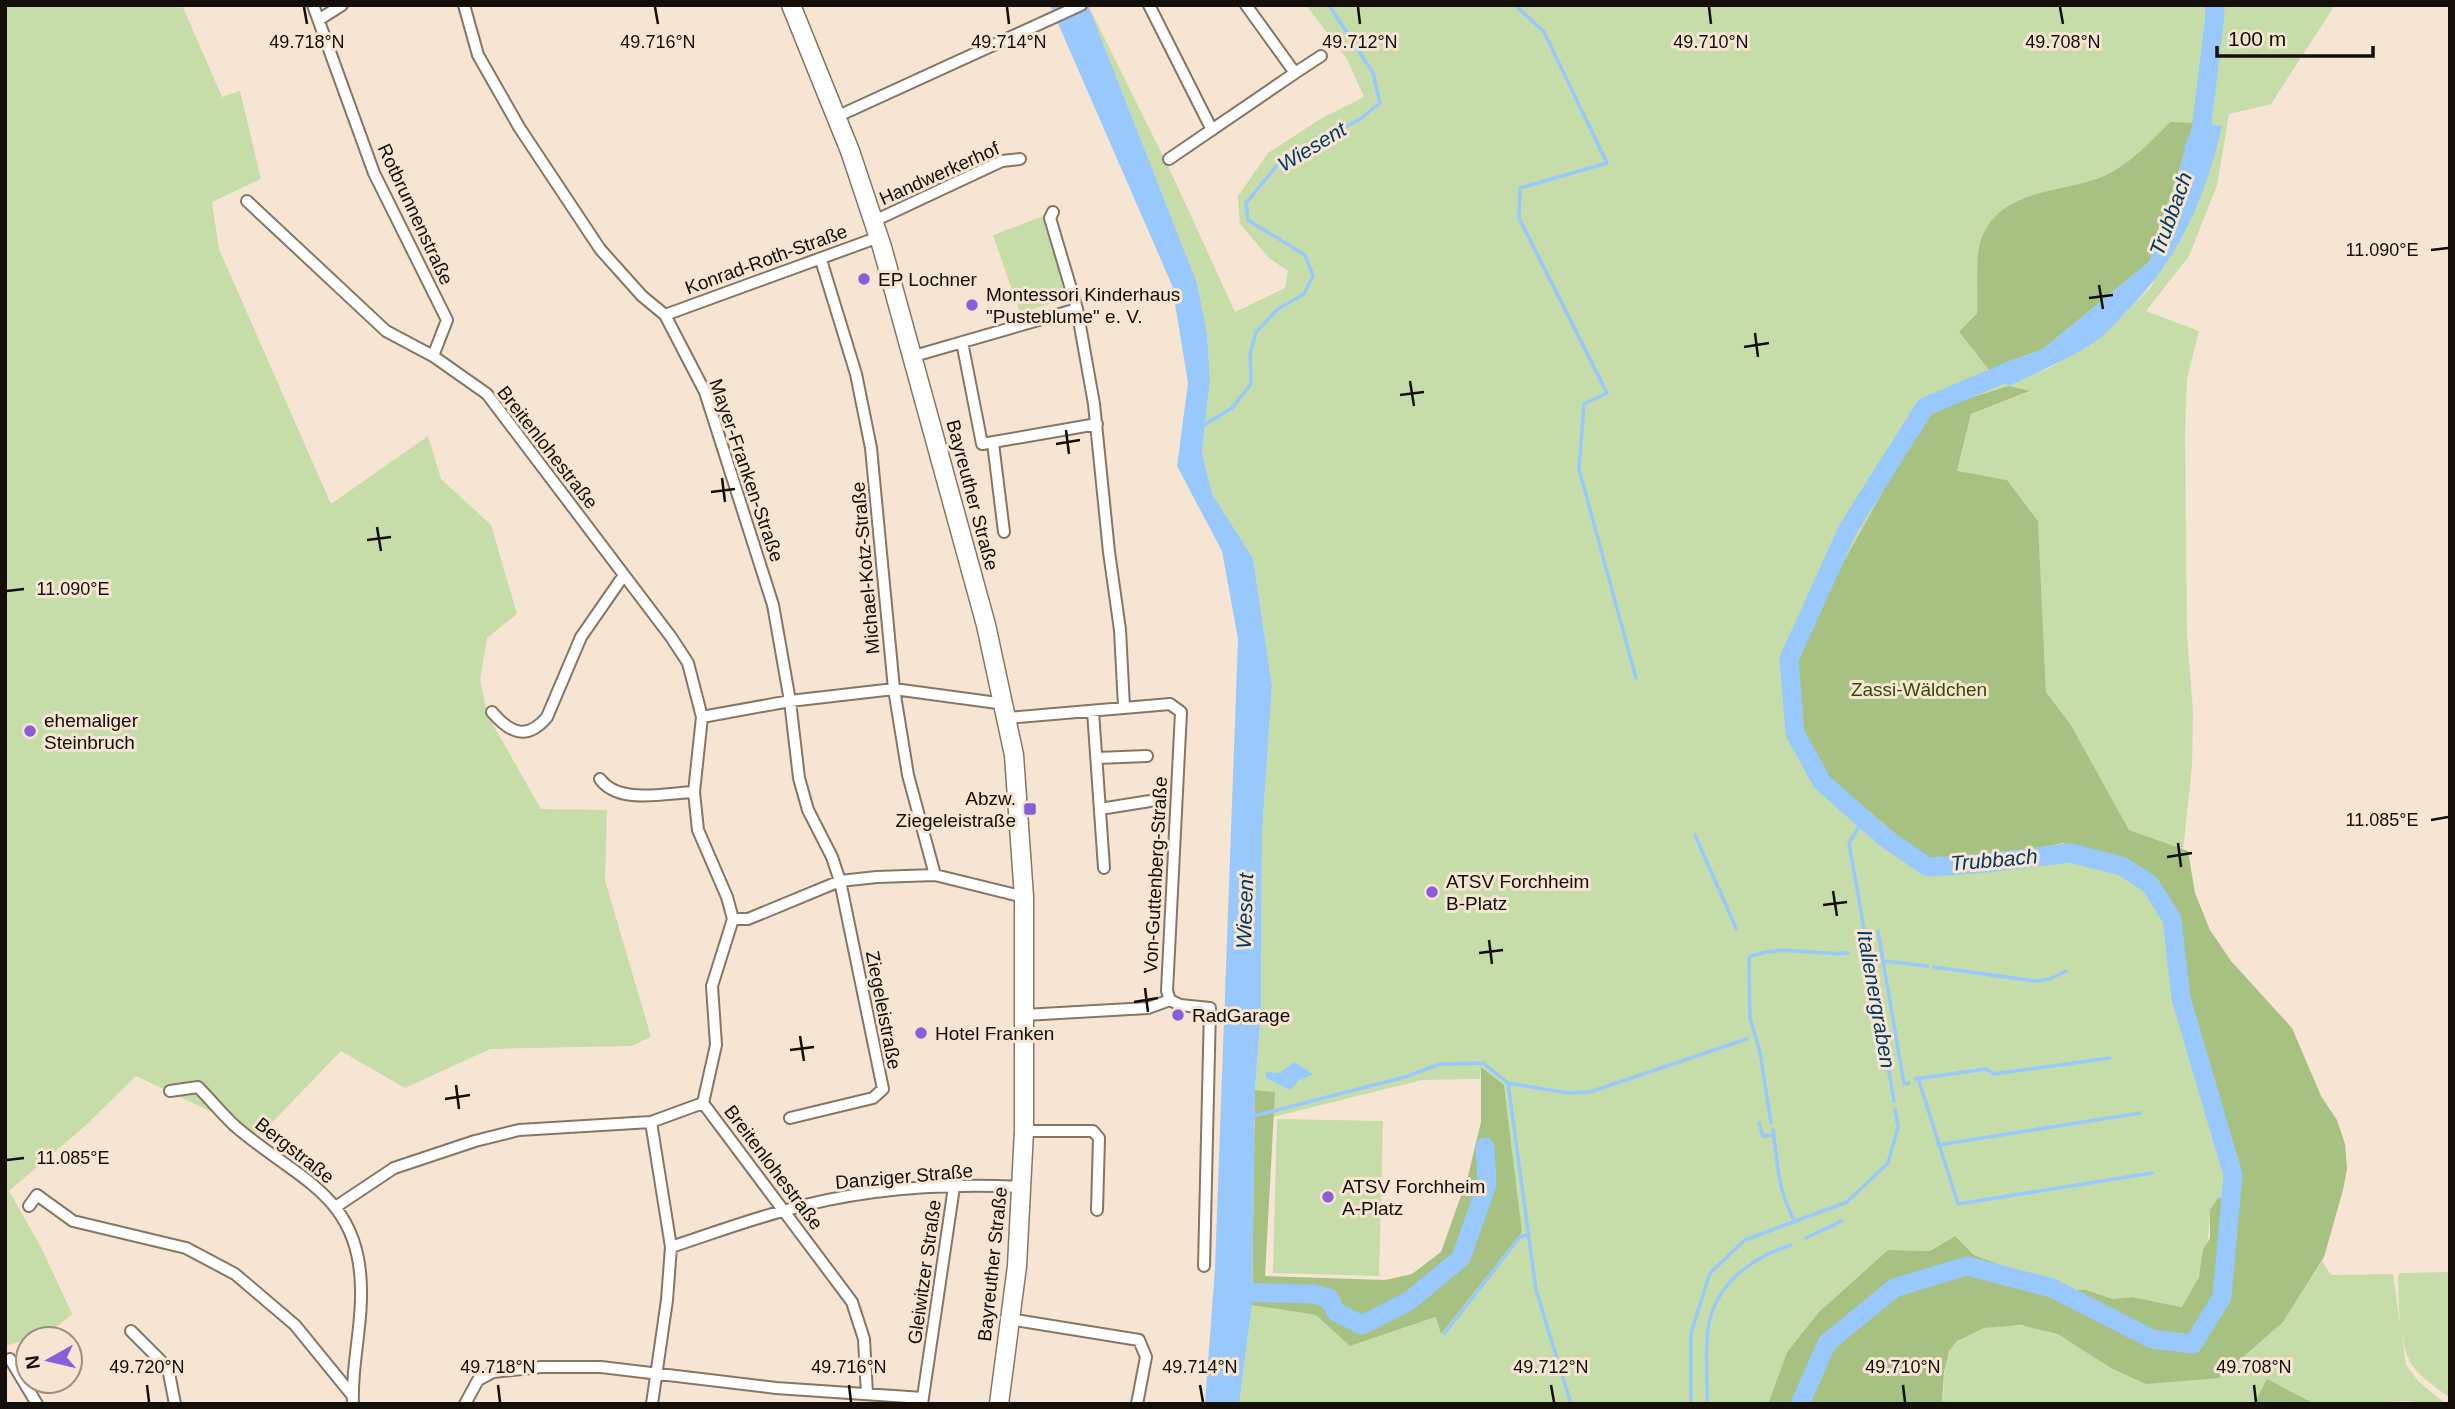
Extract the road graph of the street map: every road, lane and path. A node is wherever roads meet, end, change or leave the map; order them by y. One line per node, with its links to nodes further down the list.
1 (313, 5): 8 (street, Rotbrunnenstraße)
2 (342, 5): 8 (street)
3 (464, 5): 20 (street, Mayer-Franken-Straße)
4 (791, 5): 11 (main road, Bayreuther Straße)
5 (1081, 5): 11 (street)
6 (1149, 5): 12 (street)
7 (1246, 5): 10 (street)
8 (320, 19): 22 (street, Rotbrunnenstraße)
9 (1321, 56): 10 (street)
10 (1295, 73): 12 (street)
11 (836, 117): 17 (main road, Bayreuther Straße)
12 (1212, 130): 14 (street)
13 (1020, 159): 17 (street, Handwerkerhof)
14 (1169, 159)
15 (247, 201): 22 (street, Breitenlohestraße)
16 (1054, 212): 19 (street)
17 (876, 229): 18 (street, Konrad-Roth-Straße); 23 (main road, Bayreuther Straße)
18 (821, 260): 20 (street, Konrad-Roth-Straße); 28 (street, Michael-Kotz-Straße)
19 (1077, 309): 21 (street); 24 (street)
20 (666, 314): 29 (street, Mayer-Franken-Straße)
21 (962, 342): 23 (street); 25 (street)
22 (433, 356): 27 (street, Breitenlohestraße)
23 (914, 356): 31 (main road, Bayreuther Straße)
24 (1097, 424): 25 (street); 30 (street)
25 (993, 443): 26 (street)
26 (1004, 533)
27 (624, 575): 33 (street); 34 (street, Breitenlohestraße)
28 (894, 690): 29 (street, Von-Guttenberg-Straße); 31 (street, Von-Guttenberg-Straße); 42 (street, Michael-Kotz-Straße)
29 (790, 701): 34 (street, Von-Guttenberg-Straße); 43 (street, Mayer-Franken-Straße)
30 (1124, 706): 32 (street, Von-Guttenberg-Straße); 46 (street, Von-Guttenberg-Straße)
31 (1006, 711): 32 (street, Von-Guttenberg-Straße); 44 (main road, Bayreuther Straße)
32 (1093, 711): 36 (street)
33 (492, 712)
34 (702, 717): 38 (street, Breitenlohestraße)
35 (1147, 756): 36 (street)
36 (1097, 758): 40 (street)
37 (600, 779): 38 (street)
38 (694, 792): 45 (street, Breitenlohestraße)
39 (1150, 801): 40 (street)
40 (1100, 809): 41 (street)
41 (1104, 868)
42 (935, 875): 43 (street); 44 (street)
43 (840, 881): 45 (street); 50 (street, Ziegeleistraße)
44 (1024, 898): 47 (main road, Bayreuther Straße)
45 (733, 919): 49 (street, Breitenlohestraße)
46 (1170, 1000): 47 (street); 60 (street, Von-Guttenberg-Straße)
47 (1033, 1013): 52 (main road, Bayreuther Straße)
48 (170, 1091): 56 (street, Bergstraße)
49 (704, 1103): 51 (street); 57 (street, Breitenlohestraße)
50 (790, 1118)
51 (651, 1122): 56 (street); 59 (street)
52 (1024, 1131): 54 (main road, Bayreuther Straße); 58 (street)
53 (954, 1187): 54 (street, Danziger Straße); 57 (street, Danziger Straße); 67 (street, Gleiwitzer Straße)
54 (1022, 1187): 61 (main road, Bayreuther Straße)
55 (29, 1206): 66 (street)
56 (337, 1206): 66 (street, Bergstraße)
57 (785, 1210): 59 (street, Danziger Straße); 65 (street, Breitenlohestraße)
58 (1097, 1210)
59 (671, 1247): 64 (street)
60 (1204, 1266)
61 (1009, 1319): 68 (main road, Bayreuther Straße); 73 (street)
62 (131, 1331): 70 (street)
63 (10, 1360): 69 (street)
64 (658, 1374): 65 (street); 71 (street); 72 (street)
65 (867, 1394): 67 (street)
66 (353, 1399)
67 (923, 1401)
68 (1003, 1403)
69 (37, 1404)
70 (175, 1404)
71 (465, 1404)
72 (652, 1404)
73 (1137, 1404)

